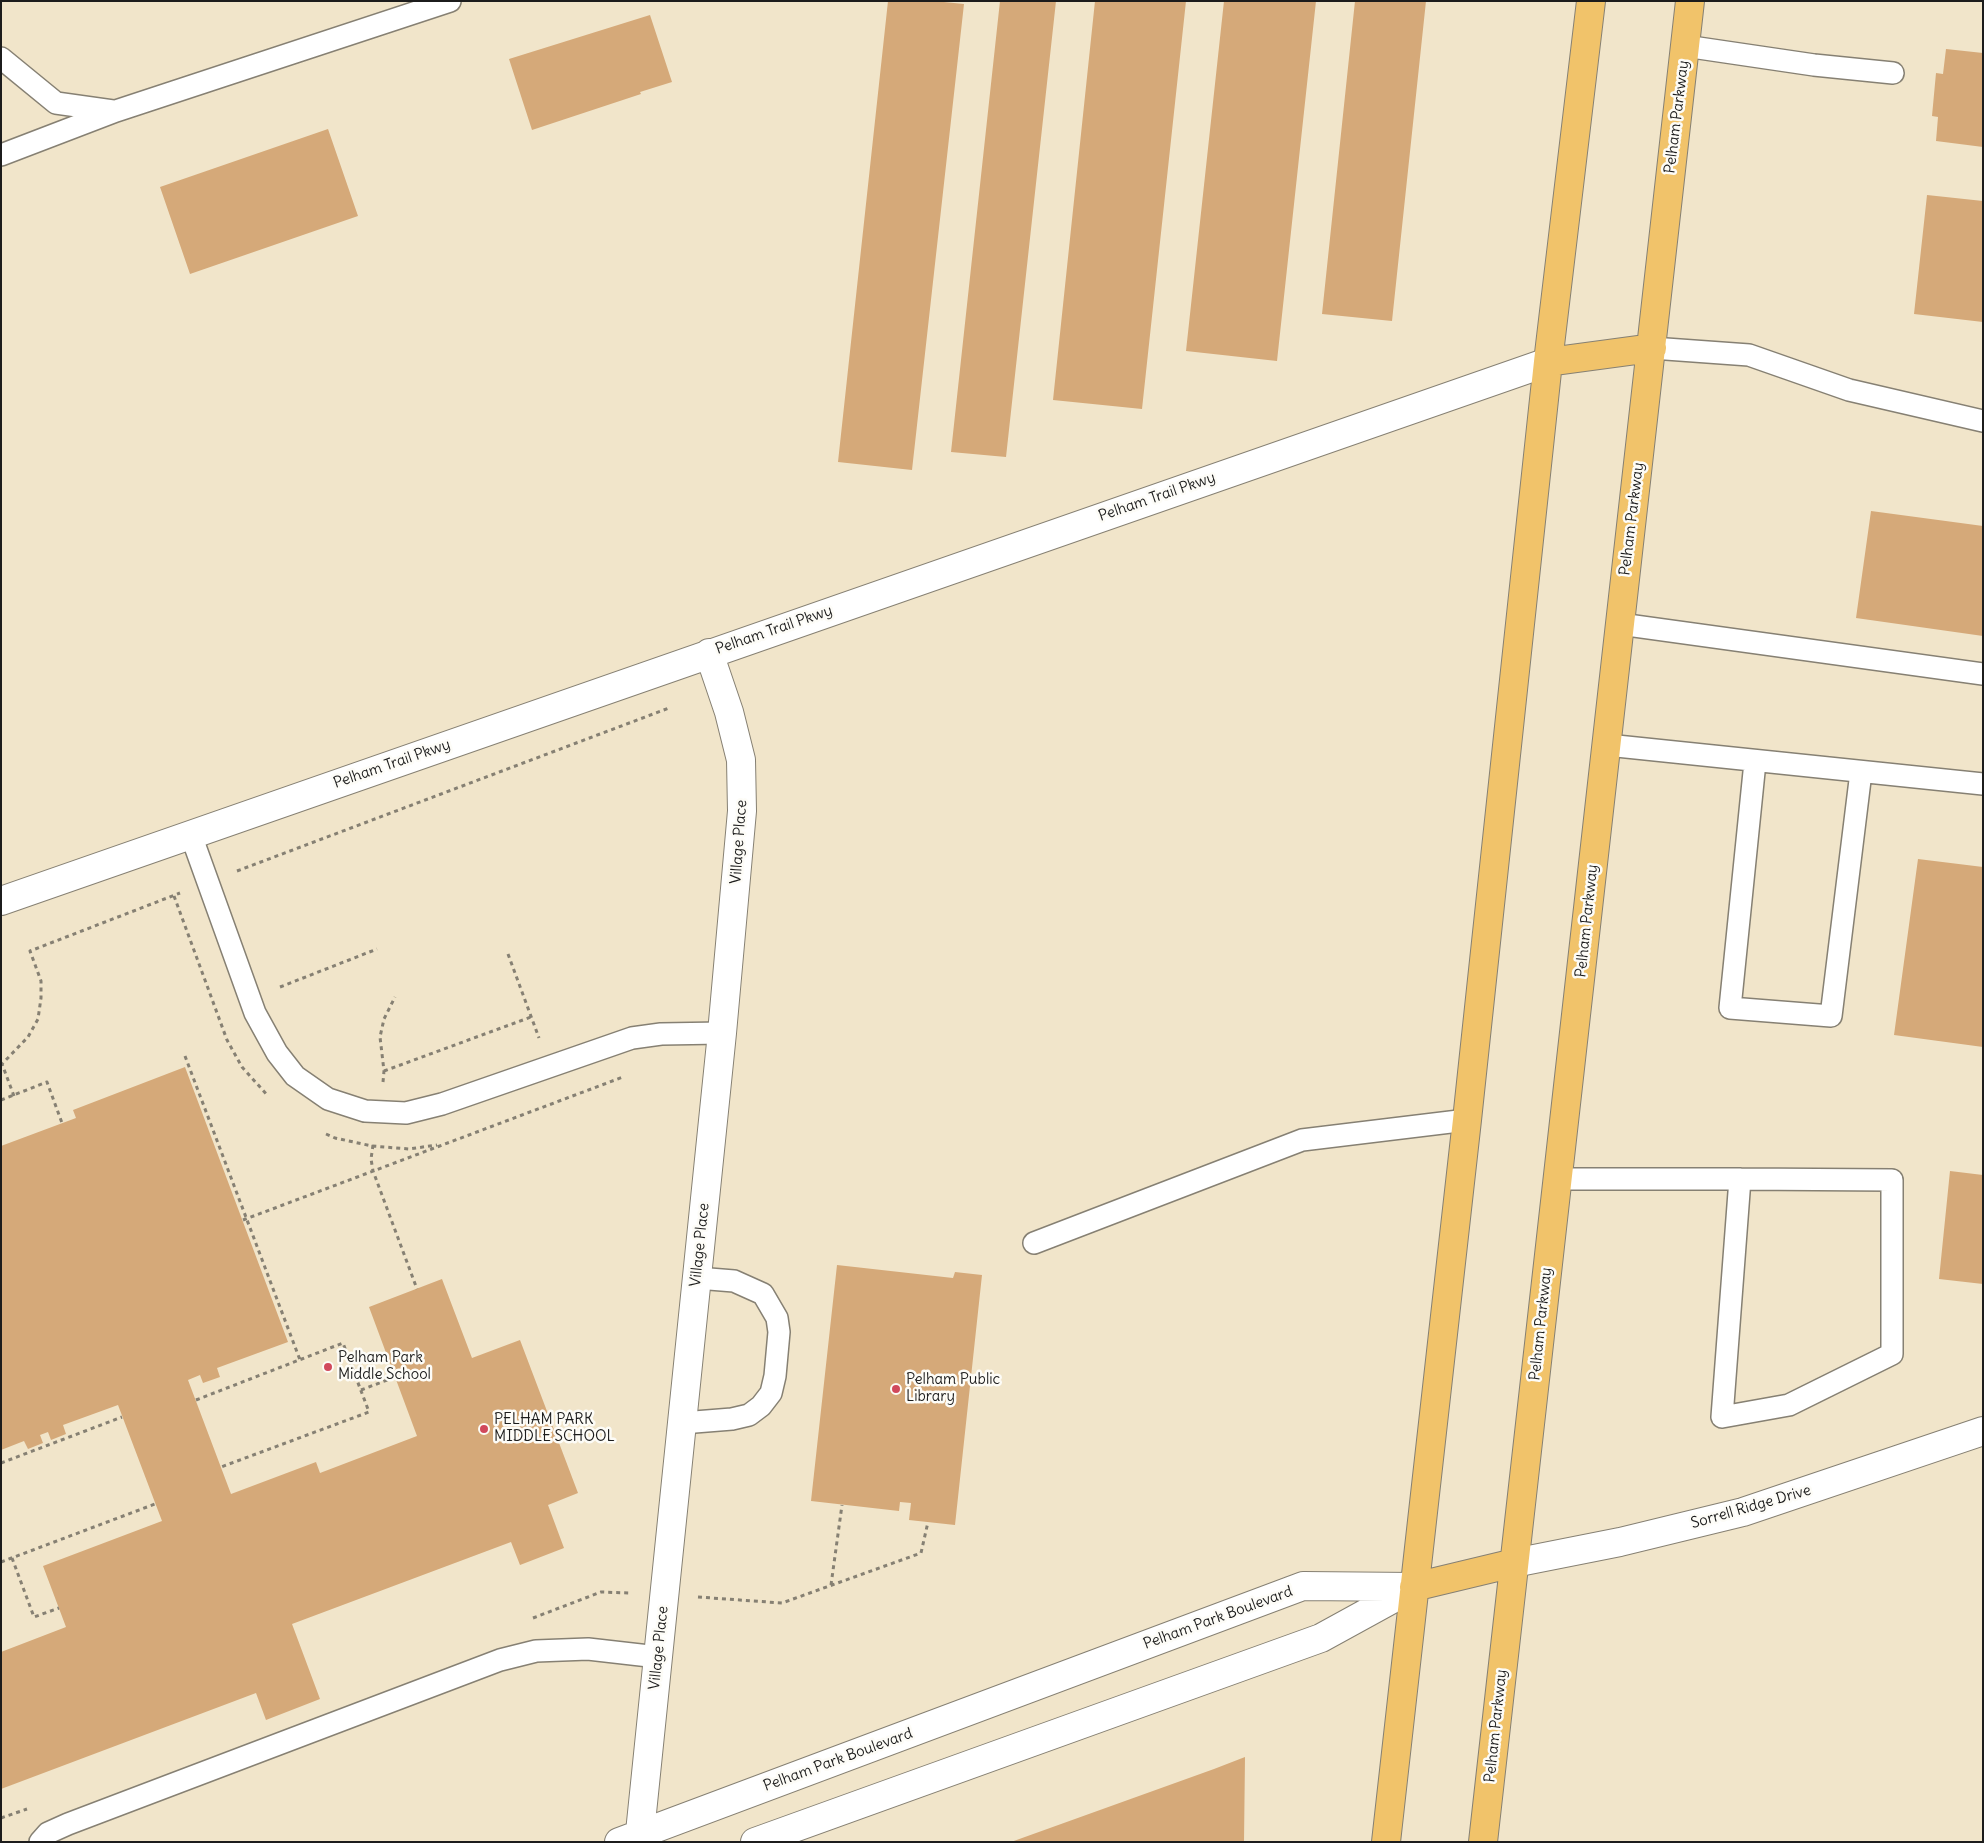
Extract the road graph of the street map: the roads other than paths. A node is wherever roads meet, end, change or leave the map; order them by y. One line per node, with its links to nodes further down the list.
1 (450, 1): 7 (lane)
2 (1591, 1): 10 (main road)
3 (1690, 1): 4 (main road, Pelham Parkway)
4 (1685, 46): 6 (lane); 9 (main road, Pelham Parkway)
5 (1, 58): 7 (lane)
6 (1893, 73)
7 (116, 111): 8 (lane)
8 (1, 155)
9 (1652, 348): 10 (main road); 11 (lane); 12 (main road, Pelham Parkway)
10 (1548, 362): 13 (street, Pelham Trail Pkwy); 22 (main road)
11 (1983, 420)
12 (1620, 624): 14 (lane); 15 (main road, Pelham Parkway)
13 (709, 653): 19 (street, Pelham Trail Pkwy); 21 (street, Village Place)
14 (1983, 674)
15 (1607, 745): 16 (lane); 23 (main road, Pelham Parkway)
16 (1755, 762): 17 (lane); 17 (lane)
17 (1861, 772): 18 (lane)
18 (1983, 784)
19 (191, 835): 20 (street, Pelham Trail Pkwy); 21 (lane)
20 (1, 901)
21 (722, 1033): 26 (street, Village Place)
22 (1467, 1120): 25 (lane); 30 (main road)
23 (1558, 1179): 24 (lane); 29 (main road, Pelham Parkway)
24 (1740, 1179): 24 (lane)
25 (1034, 1242)
26 (697, 1278): 27 (street, Village Place); 27 (lane)
27 (682, 1423): 31 (street, Village Place)
28 (1983, 1431): 29 (street, Sorrell Ridge Drive)
29 (1514, 1563): 30 (main road); 36 (main road, Pelham Parkway)
30 (1414, 1587): 32 (street, Pelham Park Boulevard); 34 (street); 35 (main road)
31 (658, 1657): 32 (street, Village Place); 33 (lane)
32 (633, 1839)
33 (40, 1842)
34 (755, 1842)
35 (1386, 1842)
36 (1484, 1842)

